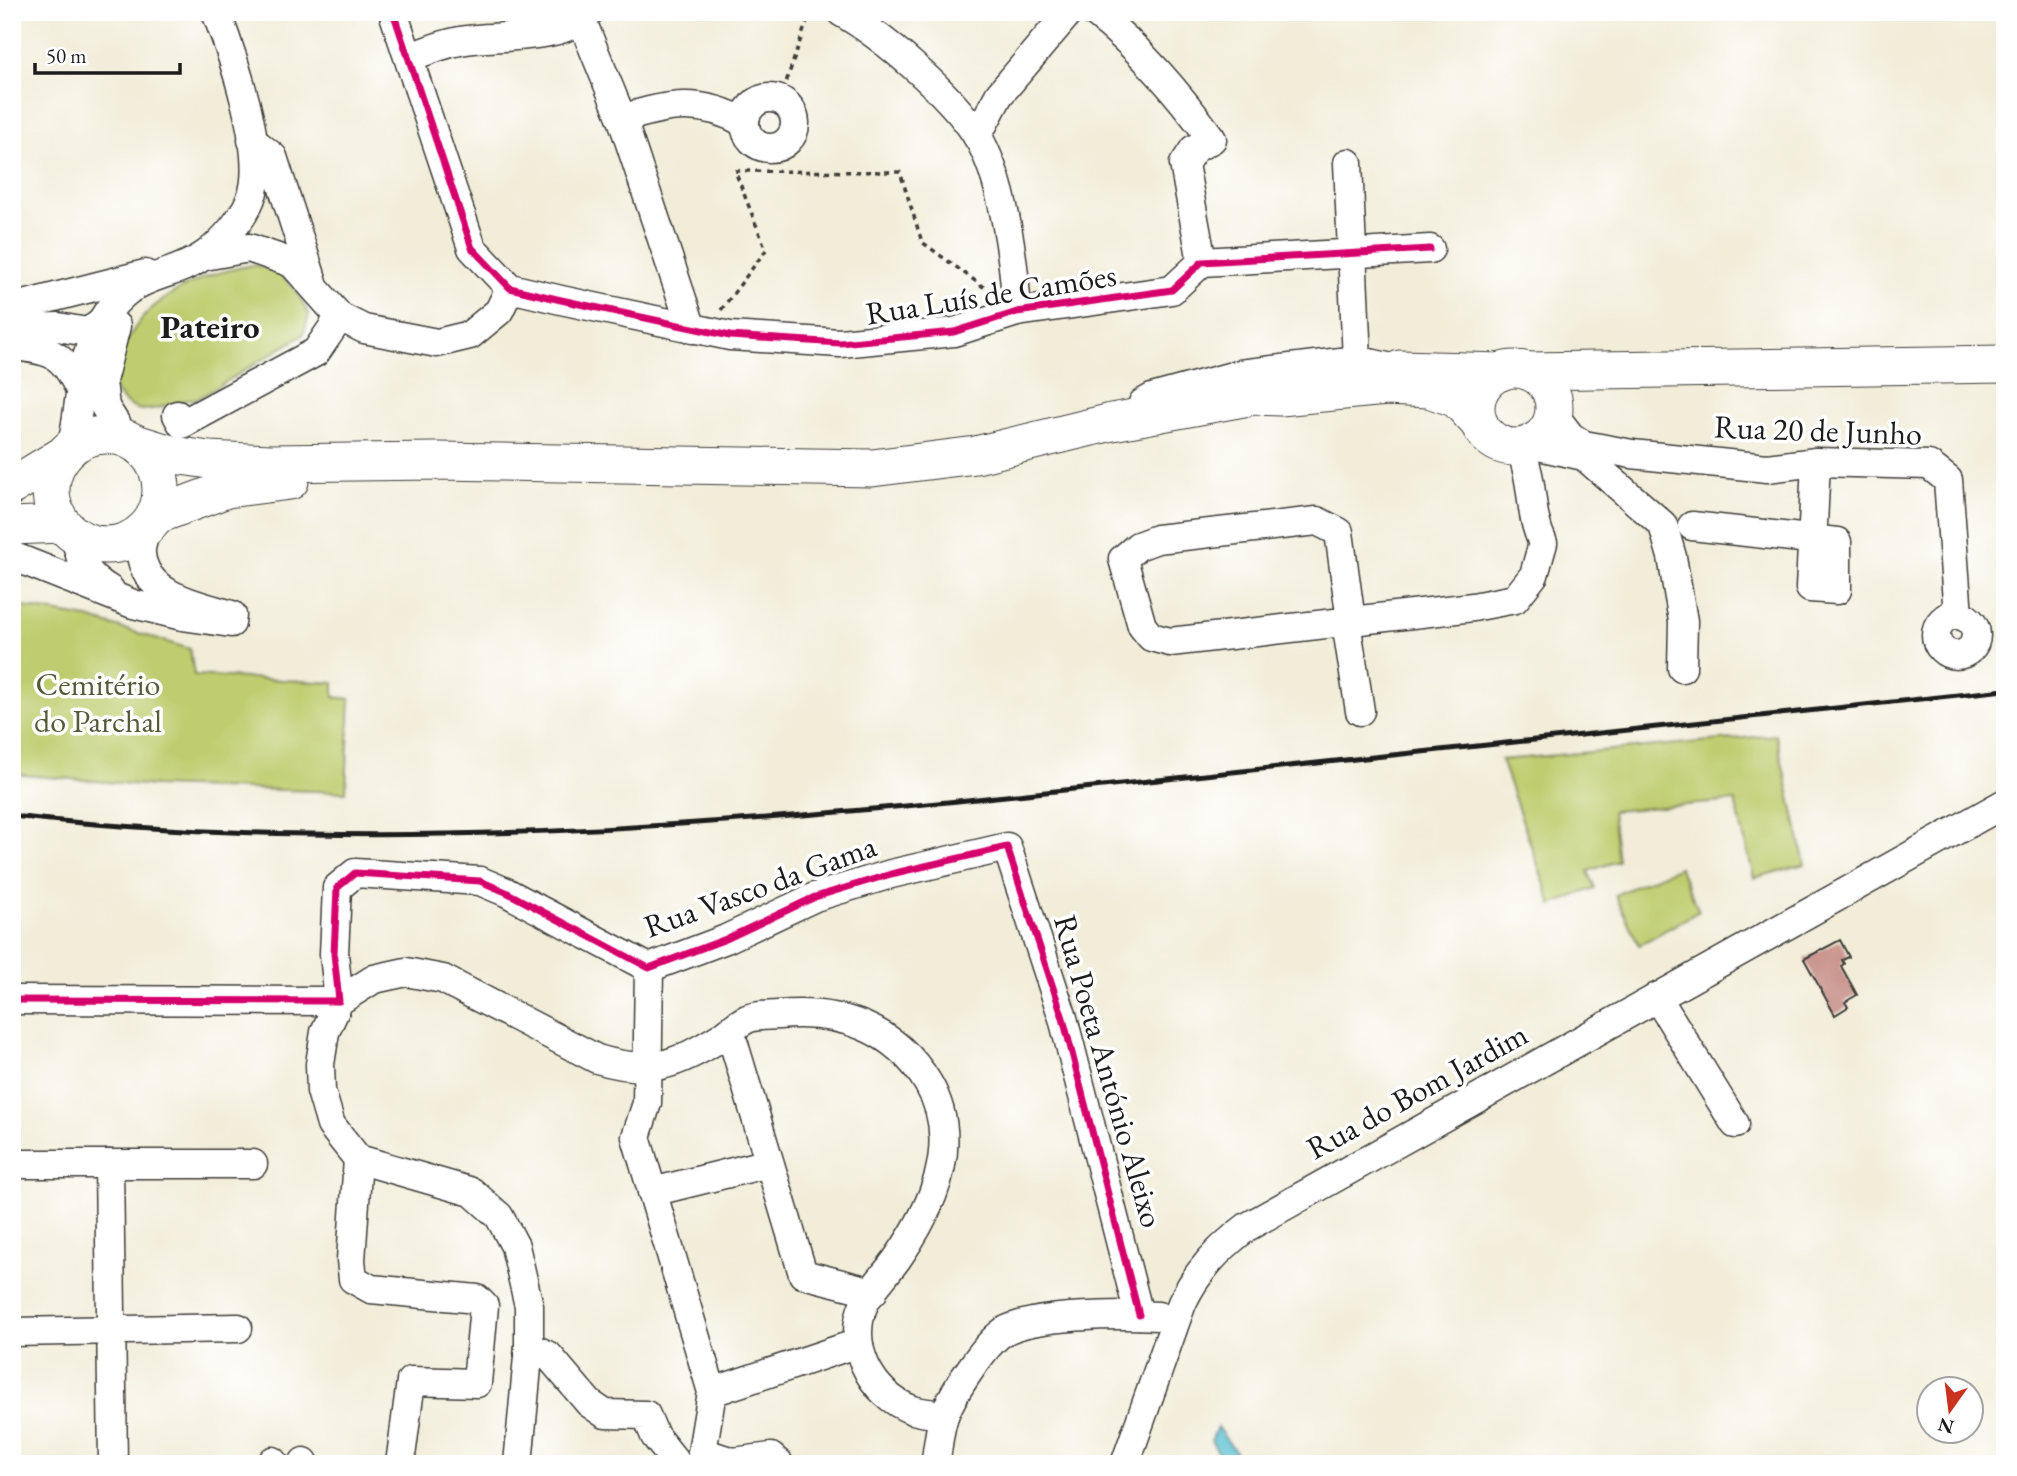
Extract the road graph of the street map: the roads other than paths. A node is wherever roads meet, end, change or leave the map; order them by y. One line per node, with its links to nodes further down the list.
1 (216, 12): 11 (street)
2 (393, 12): 7 (street)
3 (841, 12): 10 (street)
4 (1069, 12): 10 (street)
5 (1094, 12): 18 (street)
6 (585, 17): 7 (street); 8 (street)
7 (409, 58): 19 (street)
8 (622, 119): 9 (street); 25 (street)
9 (745, 123): 9 (street)
10 (977, 136): 21 (street)
11 (252, 140): 13 (street); 15 (street)
12 (1348, 163): 16 (street)
13 (241, 217): 15 (street); 17 (street)
14 (1430, 249): 16 (street)
15 (295, 250): 17 (street); 22 (street)
16 (1353, 251): 18 (street); 27 (street)
17 (193, 261): 20 (street); 23 (street)
18 (1202, 262): 21 (street, Rua Luís de Camões)
19 (510, 288): 22 (street); 25 (street, Rua Luís de Camões)
20 (12, 310): 23 (street)
21 (1017, 312): 25 (street, Rua Luís de Camões)
22 (340, 317): 33 (street)
23 (111, 325): 24 (street); 32 (street); 36 (street)
24 (12, 329)
25 (692, 329)
26 (12, 346): 32 (street)
27 (1357, 360): 29 (street); 34 (street)
28 (2005, 364): 30 (main road)
29 (1396, 369): 31 (main road); 34 (main road)
30 (1750, 369): 31 (main road); 35 (main road)
31 (1514, 372): 35 (main road); 35 (main road)
32 (79, 388): 38 (street)
33 (177, 415)
34 (1112, 422): 35 (main road); 40 (main road)
35 (1533, 429): 37 (street); 42 (street); 48 (street); 48 (street)
36 (130, 441): 38 (main road); 40 (main road); 44 (main road)
37 (1584, 445): 39 (street, Rua 20 de Junho); 42 (street)
38 (66, 452): 43 (main road); 47 (main road)
39 (1632, 454): 41 (street, Rua 20 de Junho); 42 (street)
40 (437, 461): 44 (main road)
41 (1816, 462): 46 (street); 51 (street, Rua 20 de Junho)
42 (1611, 477): 53 (street)
43 (12, 486)
44 (151, 521): 47 (main road); 50 (street)
45 (12, 526): 47 (main road)
46 (1692, 526)
47 (69, 530): 50 (street)
48 (1543, 543): 52 (street)
49 (12, 556): 50 (street)
50 (133, 604)
51 (1958, 615)
52 (1348, 622): 52 (street); 54 (street)
53 (1682, 668)
54 (1360, 711)
55 (2005, 803): 58 (street, Rua do Bom Jardim)
56 (1007, 847): 57 (street, Rua Vasco da Gama); 72 (street, Rua Poeta António Aleixo)
57 (649, 968): 60 (street, Rua Vasco da Gama); 62 (street)
58 (1657, 998): 63 (street); 71 (street, Rua do Bom Jardim)
59 (12, 1000): 60 (street)
60 (339, 1001): 62 (street); 64 (street)
61 (730, 1031): 62 (street); 65 (street); 70 (street)
62 (646, 1069): 69 (street)
63 (1735, 1124)
64 (358, 1159): 77 (street); 85 (street)
65 (769, 1163): 69 (street); 70 (street)
66 (12, 1164): 67 (street)
67 (109, 1164): 68 (street); 74 (street)
68 (253, 1164)
69 (652, 1192): 78 (street)
70 (873, 1292): 76 (street)
71 (1182, 1303): 72 (street); 88 (street, Rua do Bom Jardim)
72 (1139, 1315): 80 (street)
73 (238, 1328): 74 (street)
74 (111, 1331): 75 (street); 84 (street)
75 (12, 1332)
76 (858, 1343): 78 (street); 79 (street)
77 (529, 1346): 83 (street); 86 (street)
78 (712, 1392): 81 (street)
79 (911, 1410): 80 (street); 82 (street)
80 (944, 1415): 82 (street)
81 (702, 1452): 83 (street); 87 (street)
82 (937, 1456)
83 (675, 1462)
84 (113, 1464)
85 (400, 1464)
86 (518, 1464)
87 (779, 1464)
88 (1125, 1464)

